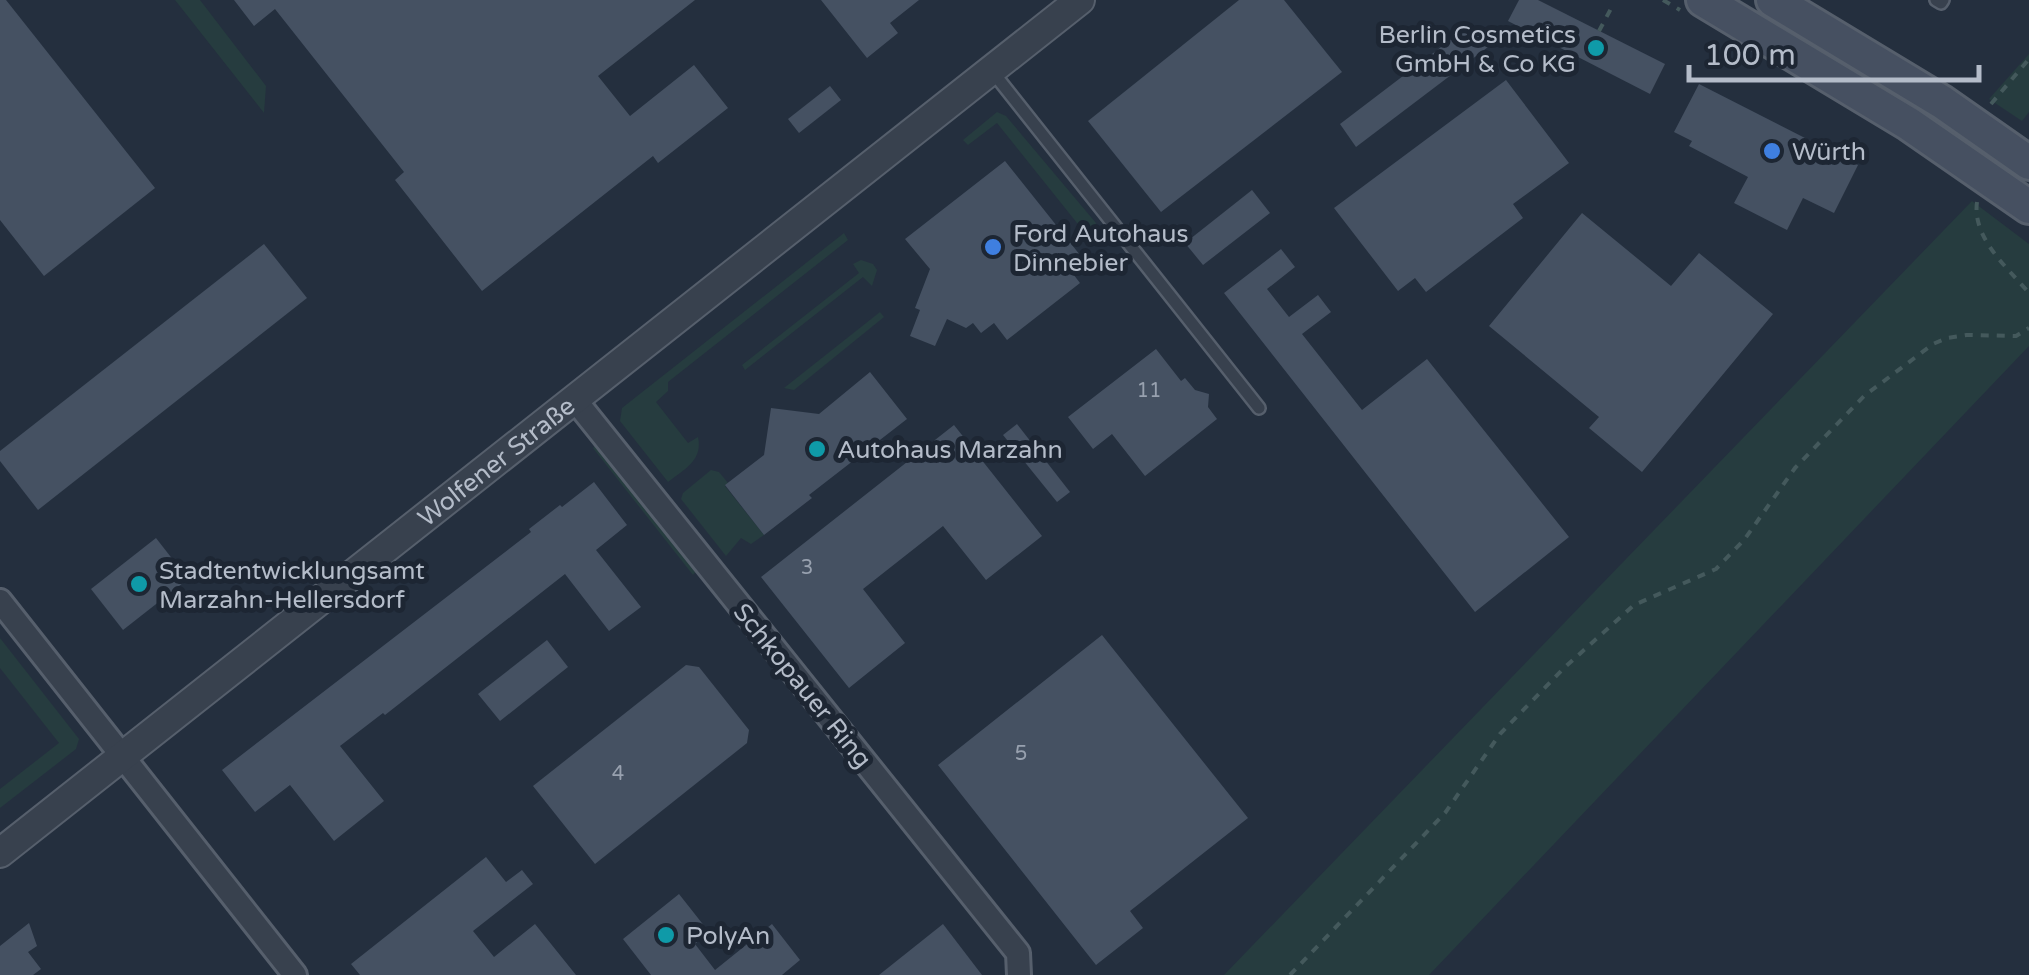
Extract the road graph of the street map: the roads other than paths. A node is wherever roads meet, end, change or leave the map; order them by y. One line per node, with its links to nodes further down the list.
1 (1080, 0): 5 (street, Wolfener Straße)
2 (1703, 0): 4 (main road)
3 (1788, 4): 4 (lane); 6 (main road)
4 (1772, 40): 7 (main road)
5 (992, 70): 8 (street, Wolfener Straße); 9 (lane)
6 (2029, 163)
7 (2029, 208)
8 (575, 400): 11 (street, Wolfener Straße); 14 (street, Schkopauer Ring)
9 (1260, 408)
10 (0, 602): 11 (street)
11 (124, 757): 12 (street, Wolfener Straße); 13 (street)
12 (0, 853)
13 (295, 975)
14 (1019, 975)

